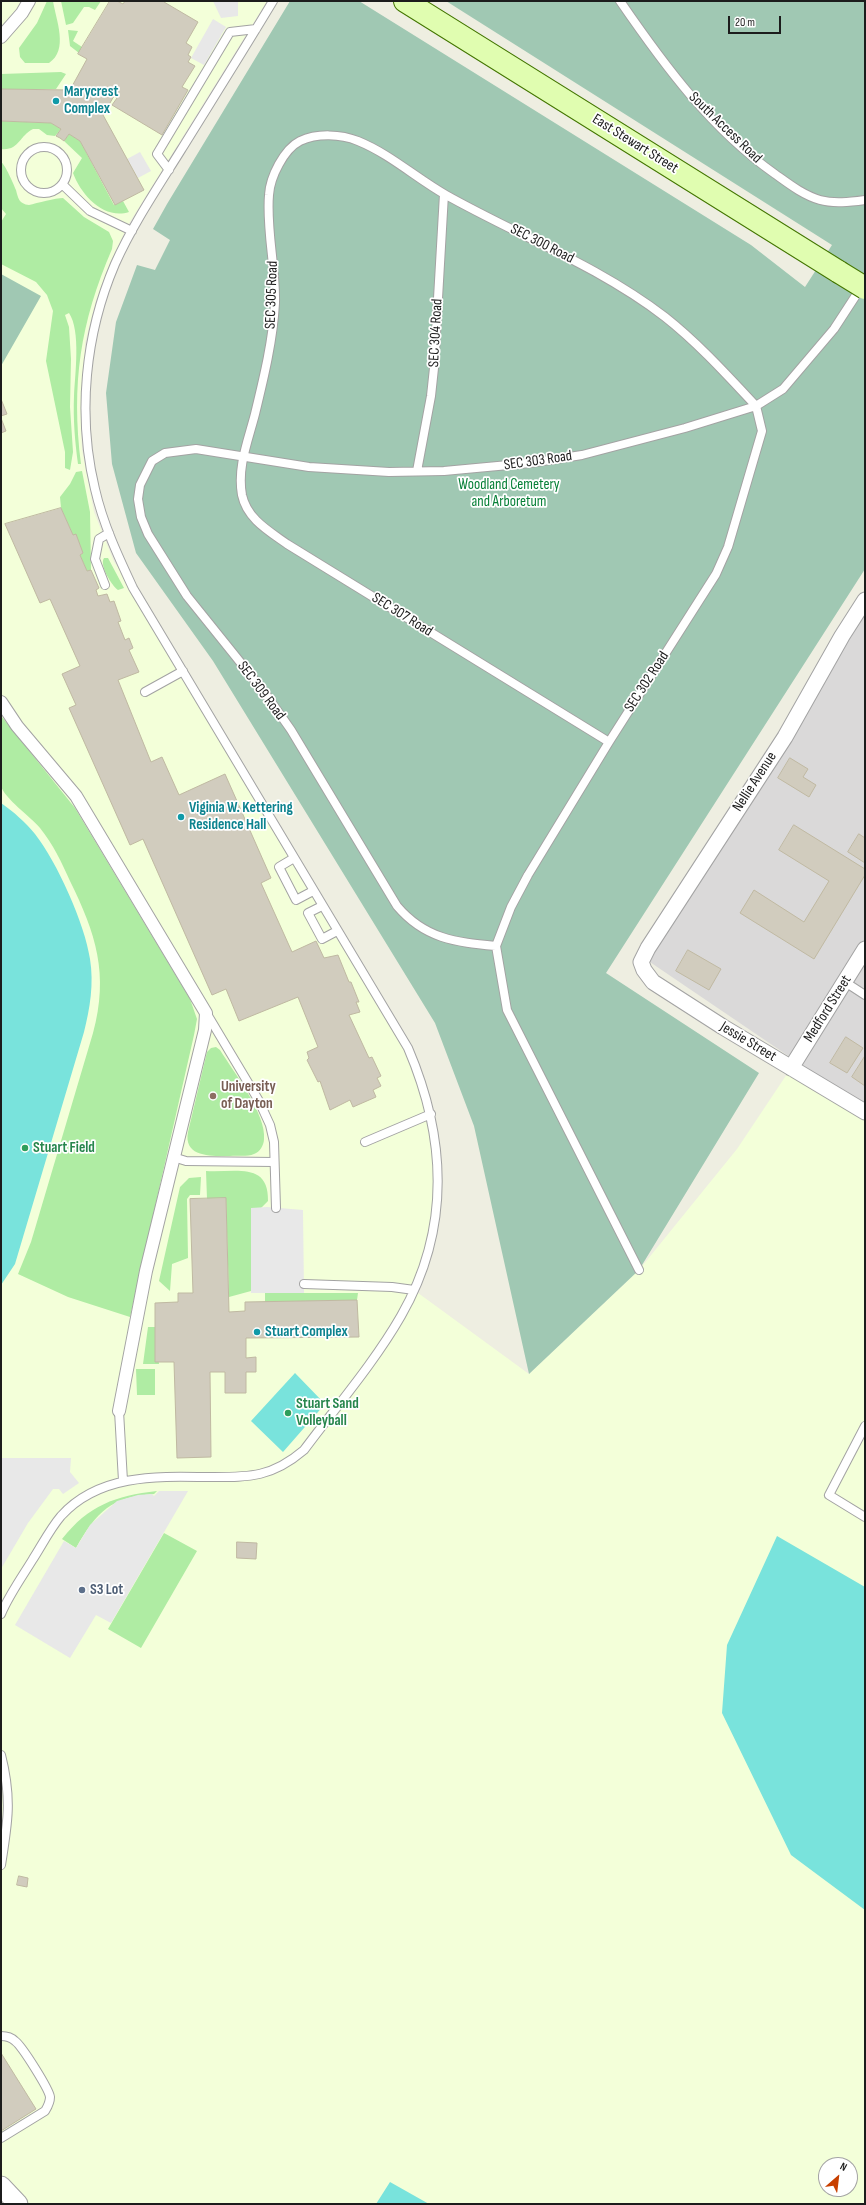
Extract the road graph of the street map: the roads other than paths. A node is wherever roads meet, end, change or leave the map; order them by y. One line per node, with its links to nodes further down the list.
1 (29, 1): 6 (street)
2 (273, 1): 5 (lane)
3 (405, 1): 14 (main road, East Stewart Street, bridge)
4 (620, 1): 11 (lane, South Access Road)
5 (256, 29): 8 (lane); 8 (lane)
6 (1, 37)
7 (300, 141): 10 (lane, SEC 300 Road); 16 (lane, SEC 305 Road)
8 (169, 170): 12 (lane)
9 (63, 184): 9 (lane); 12 (lane)
10 (444, 194): 15 (lane, SEC 300 Road); 17 (lane, SEC 304 Road)
11 (865, 200)
12 (132, 231): 18 (lane)
13 (865, 282): 15 (lane, SEC 303 Road)
14 (865, 288)
15 (756, 406): 17 (lane, SEC 303 Road); 24 (lane, SEC 302 Road)
16 (242, 457): 17 (lane, SEC 303 Road); 24 (lane, SEC 307 Road); 29 (lane, SEC 309 Road)
17 (417, 471)
18 (109, 533): 19 (lane); 21 (lane)
19 (105, 585)
20 (865, 600): 31 (street, Nellie Avenue)
21 (183, 671): 22 (lane); 25 (lane)
22 (145, 692)
23 (1, 702): 34 (street)
24 (609, 742): 29 (lane, SEC 302 Road)
25 (294, 858): 26 (lane); 26 (lane)
26 (313, 891): 27 (lane)
27 (322, 906): 28 (lane); 28 (lane)
28 (337, 931): 37 (lane)
29 (496, 946): 42 (lane)
30 (865, 949): 32 (street, Medford Street)
31 (641, 962): 35 (street, Jessie Street)
32 (845, 982): 33 (lane); 35 (street, Medford Street)
33 (865, 995)
34 (206, 1013): 39 (street); 40 (lane)
35 (791, 1068): 36 (street, Jessie Street)
36 (865, 1112)
37 (431, 1114): 38 (lane); 44 (lane)
38 (365, 1142)
39 (173, 1157): 40 (lane); 45 (street)
40 (274, 1162): 41 (lane)
41 (276, 1208)
42 (639, 1270)
43 (304, 1284): 44 (lane)
44 (414, 1290): 47 (lane)
45 (119, 1411): 47 (lane)
46 (865, 1426): 48 (lane)
47 (123, 1481): 49 (lane)
48 (865, 1517)
49 (1, 1614)
50 (1, 1755): 51 (lane)
51 (1, 1865)
52 (1, 2036): 53 (lane)
53 (1, 2138)
54 (1, 2186): 55 (street)
55 (18, 2204)

